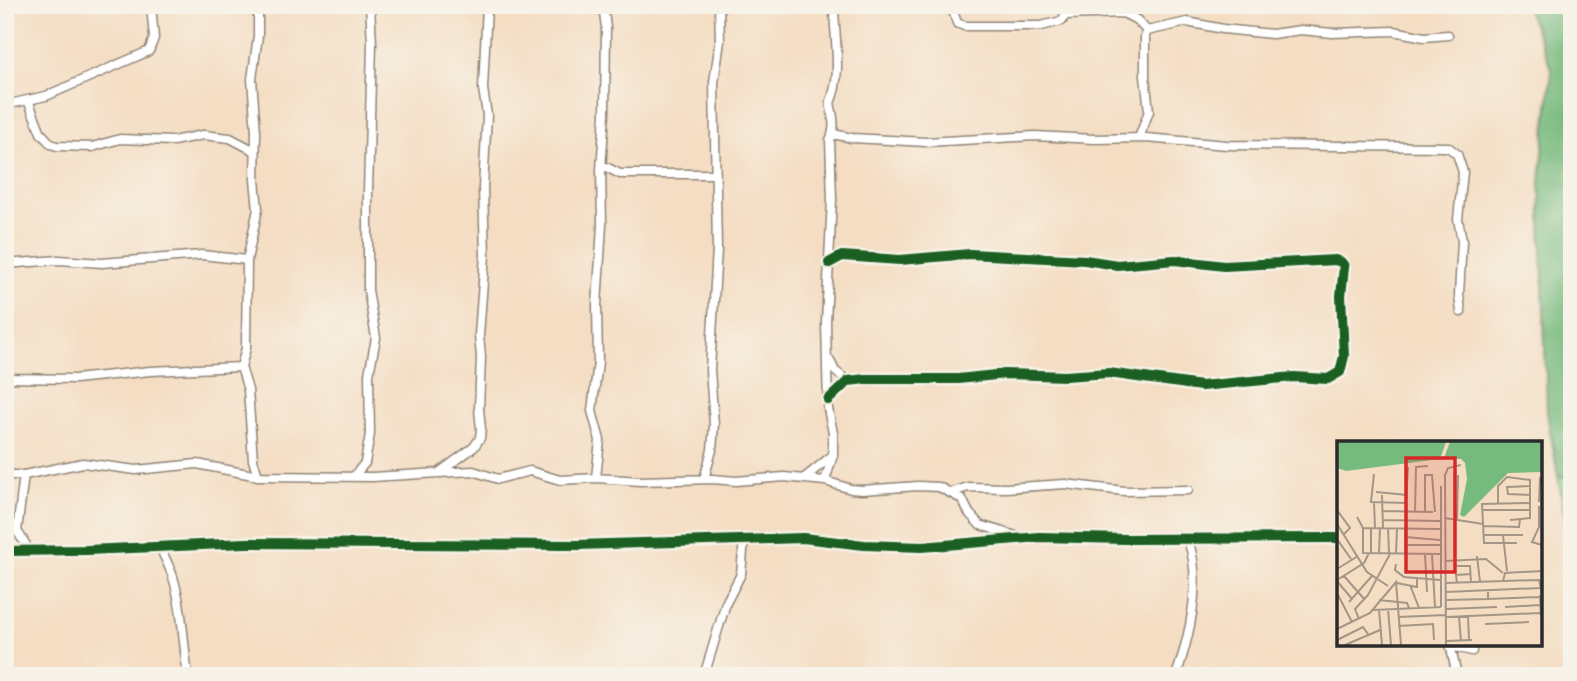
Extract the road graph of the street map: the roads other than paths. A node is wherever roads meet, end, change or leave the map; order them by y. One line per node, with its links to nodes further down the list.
1 (152, 5): 12 (street)
2 (258, 5): 14 (street)
3 (370, 5): 34 (street)
4 (487, 5): 36 (street)
5 (603, 5): 19 (street)
6 (719, 5): 20 (street)
7 (834, 5): 15 (street)
8 (951, 5): 9 (street)
9 (1066, 10): 10 (street)
10 (1147, 31): 11 (street); 16 (street)
11 (1448, 35)
12 (28, 100): 13 (street); 17 (street)
13 (5, 106)
14 (256, 132): 17 (street); 18 (street)
15 (833, 134): 16 (street); 21 (street)
16 (1139, 138): 26 (street)
17 (239, 142): 18 (street)
18 (255, 151): 23 (street)
19 (601, 165): 20 (street); 42 (street)
20 (714, 174): 43 (street)
21 (831, 246): 22 (street); 24 (street)
22 (842, 256): 24 (street); 30 (street)
23 (247, 260): 25 (street); 28 (street)
24 (829, 263): 27 (street)
25 (5, 264)
26 (1461, 312)
27 (828, 359): 30 (street); 31 (street)
28 (242, 367): 29 (street); 33 (street)
29 (5, 378)
30 (848, 381): 31 (street)
31 (828, 400): 32 (street)
32 (833, 455): 44 (street); 45 (street)
33 (253, 460): 35 (street); 39 (street)
34 (365, 463): 40 (street); 41 (street)
35 (244, 474): 38 (street); 39 (street)
36 (438, 474): 41 (street); 42 (street)
37 (5, 475): 38 (street)
38 (24, 475): 56 (street)
39 (258, 476): 40 (street)
40 (353, 477): 41 (street)
41 (372, 477)
42 (596, 478): 43 (street)
43 (704, 479): 44 (street)
44 (803, 479): 45 (street)
45 (825, 481): 47 (street)
46 (1188, 490): 47 (street)
47 (953, 492): 48 (street)
48 (998, 530): 49 (street); 53 (street)
49 (1019, 537): 52 (street); 53 (street)
50 (1337, 538): 52 (street)
51 (744, 540): 53 (street); 54 (street); 61 (street)
52 (1188, 540): 62 (street)
53 (993, 541)
54 (159, 547): 56 (street); 60 (street)
55 (5, 551): 56 (street)
56 (30, 551)
57 (1450, 646): 63 (street)
58 (1454, 646): 59 (street)
59 (1472, 650)
60 (188, 676)
61 (704, 676)
62 (1176, 676)
63 (1457, 676)

